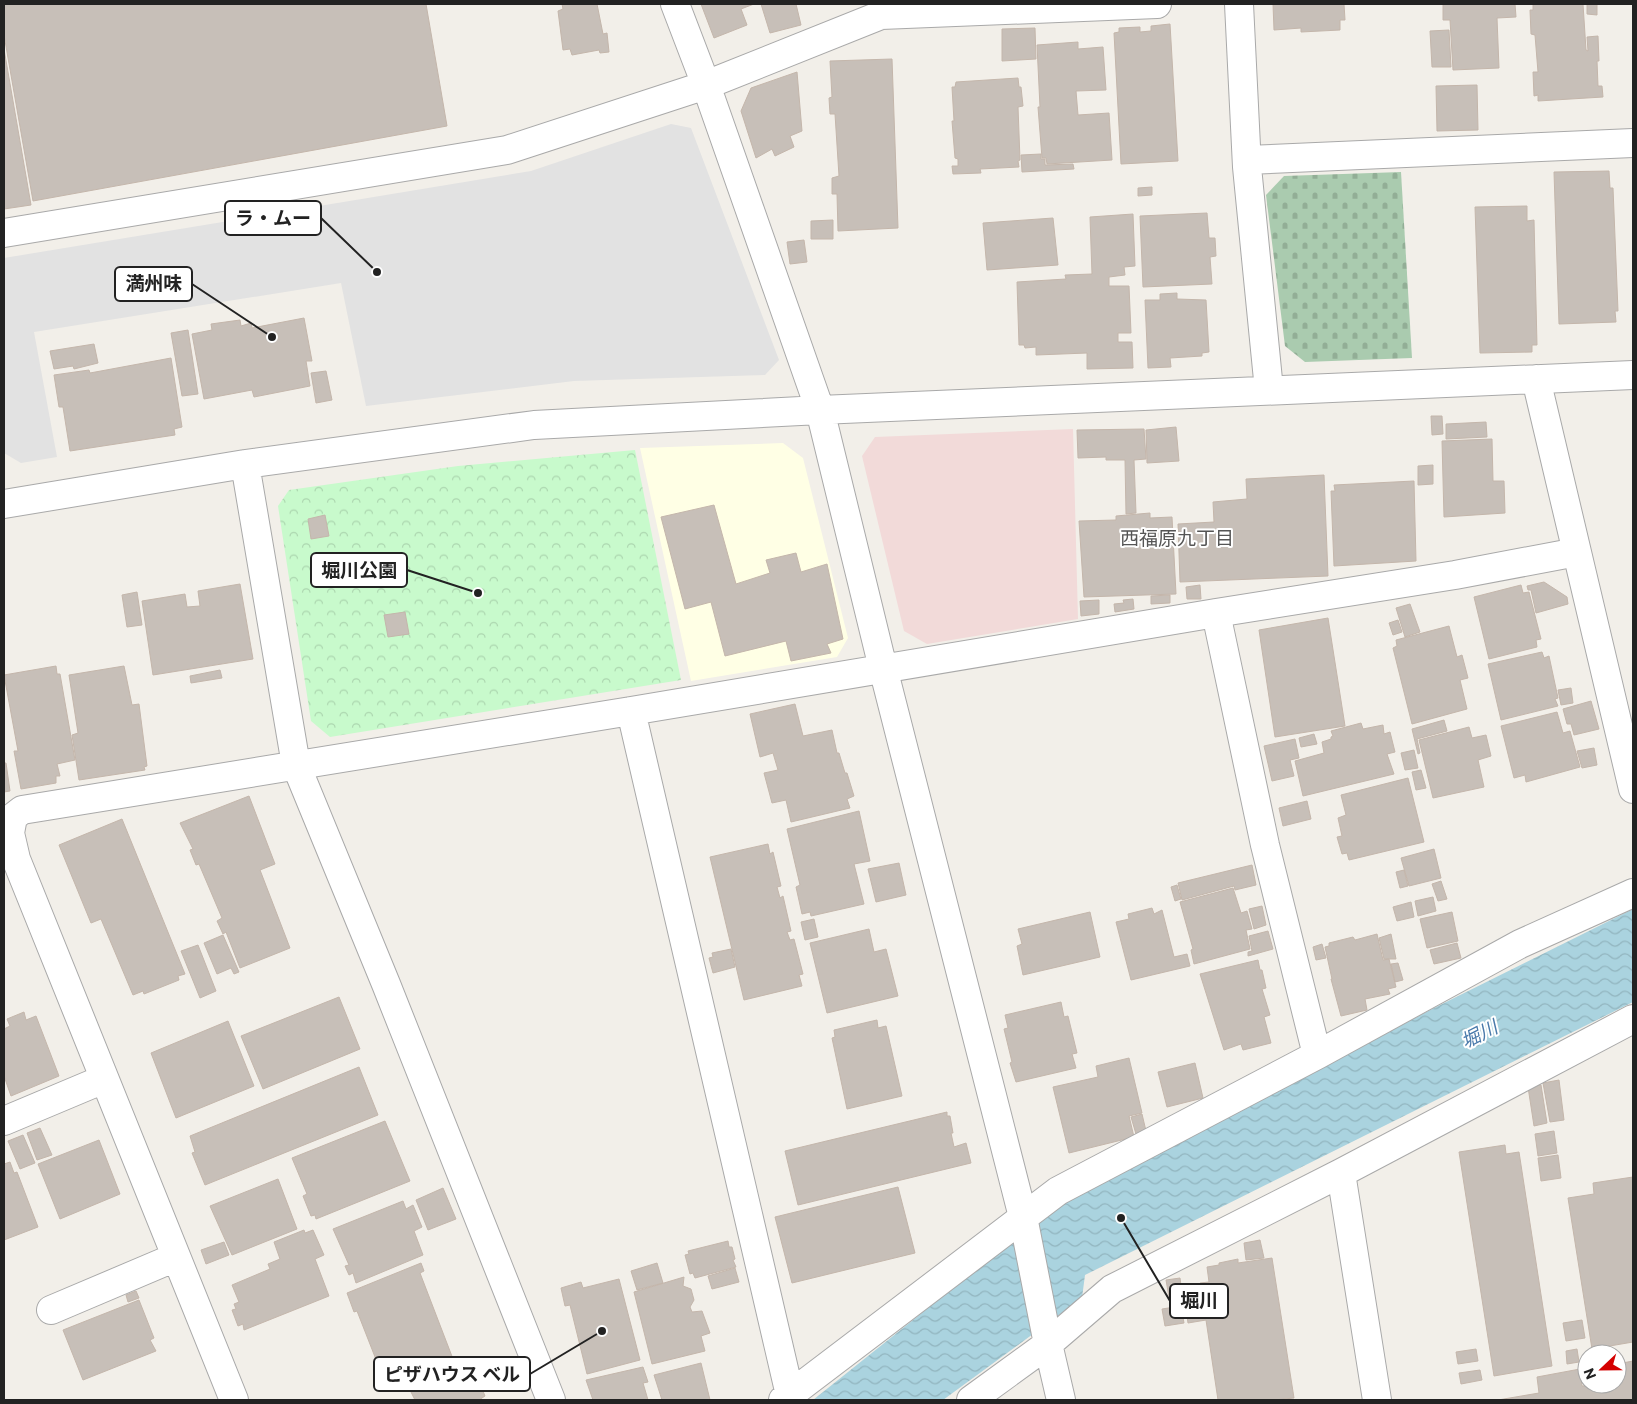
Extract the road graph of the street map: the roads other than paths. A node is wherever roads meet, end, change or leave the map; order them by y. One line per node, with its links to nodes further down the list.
1 (675, 4): 4 (street)
2 (1157, 4): 4 (street)
3 (1240, 4): 6 (street)
4 (706, 85): 7 (street); 11 (street)
5 (1633, 143): 6 (street)
6 (1247, 160): 10 (street)
7 (4, 233)
8 (1633, 375): 9 (street)
9 (1536, 379): 10 (street); 14 (street)
10 (1270, 390): 11 (street)
11 (820, 410): 12 (street); 16 (street)
12 (245, 464): 13 (street); 18 (street)
13 (4, 504)
14 (1577, 552): 15 (street); 19 (street)
15 (1216, 613): 16 (street); 22 (street)
16 (883, 668): 17 (street); 26 (street)
17 (631, 711): 18 (street); 30 (street)
18 (296, 764): 23 (street); 32 (street)
19 (1633, 789)
20 (1633, 893): 22 (street)
21 (1633, 1019): 25 (street)
22 (1317, 1055): 26 (street)
23 (104, 1078): 24 (street); 27 (street)
24 (4, 1121)
25 (1340, 1173): 29 (street); 35 (street)
26 (1023, 1217): 29 (street); 30 (street)
27 (176, 1257): 28 (street); 31 (street)
28 (51, 1310)
29 (1048, 1344): 33 (street); 34 (street)
30 (786, 1398)
31 (234, 1400)
32 (551, 1400)
33 (971, 1400)
34 (1061, 1400)
35 (1377, 1400)

